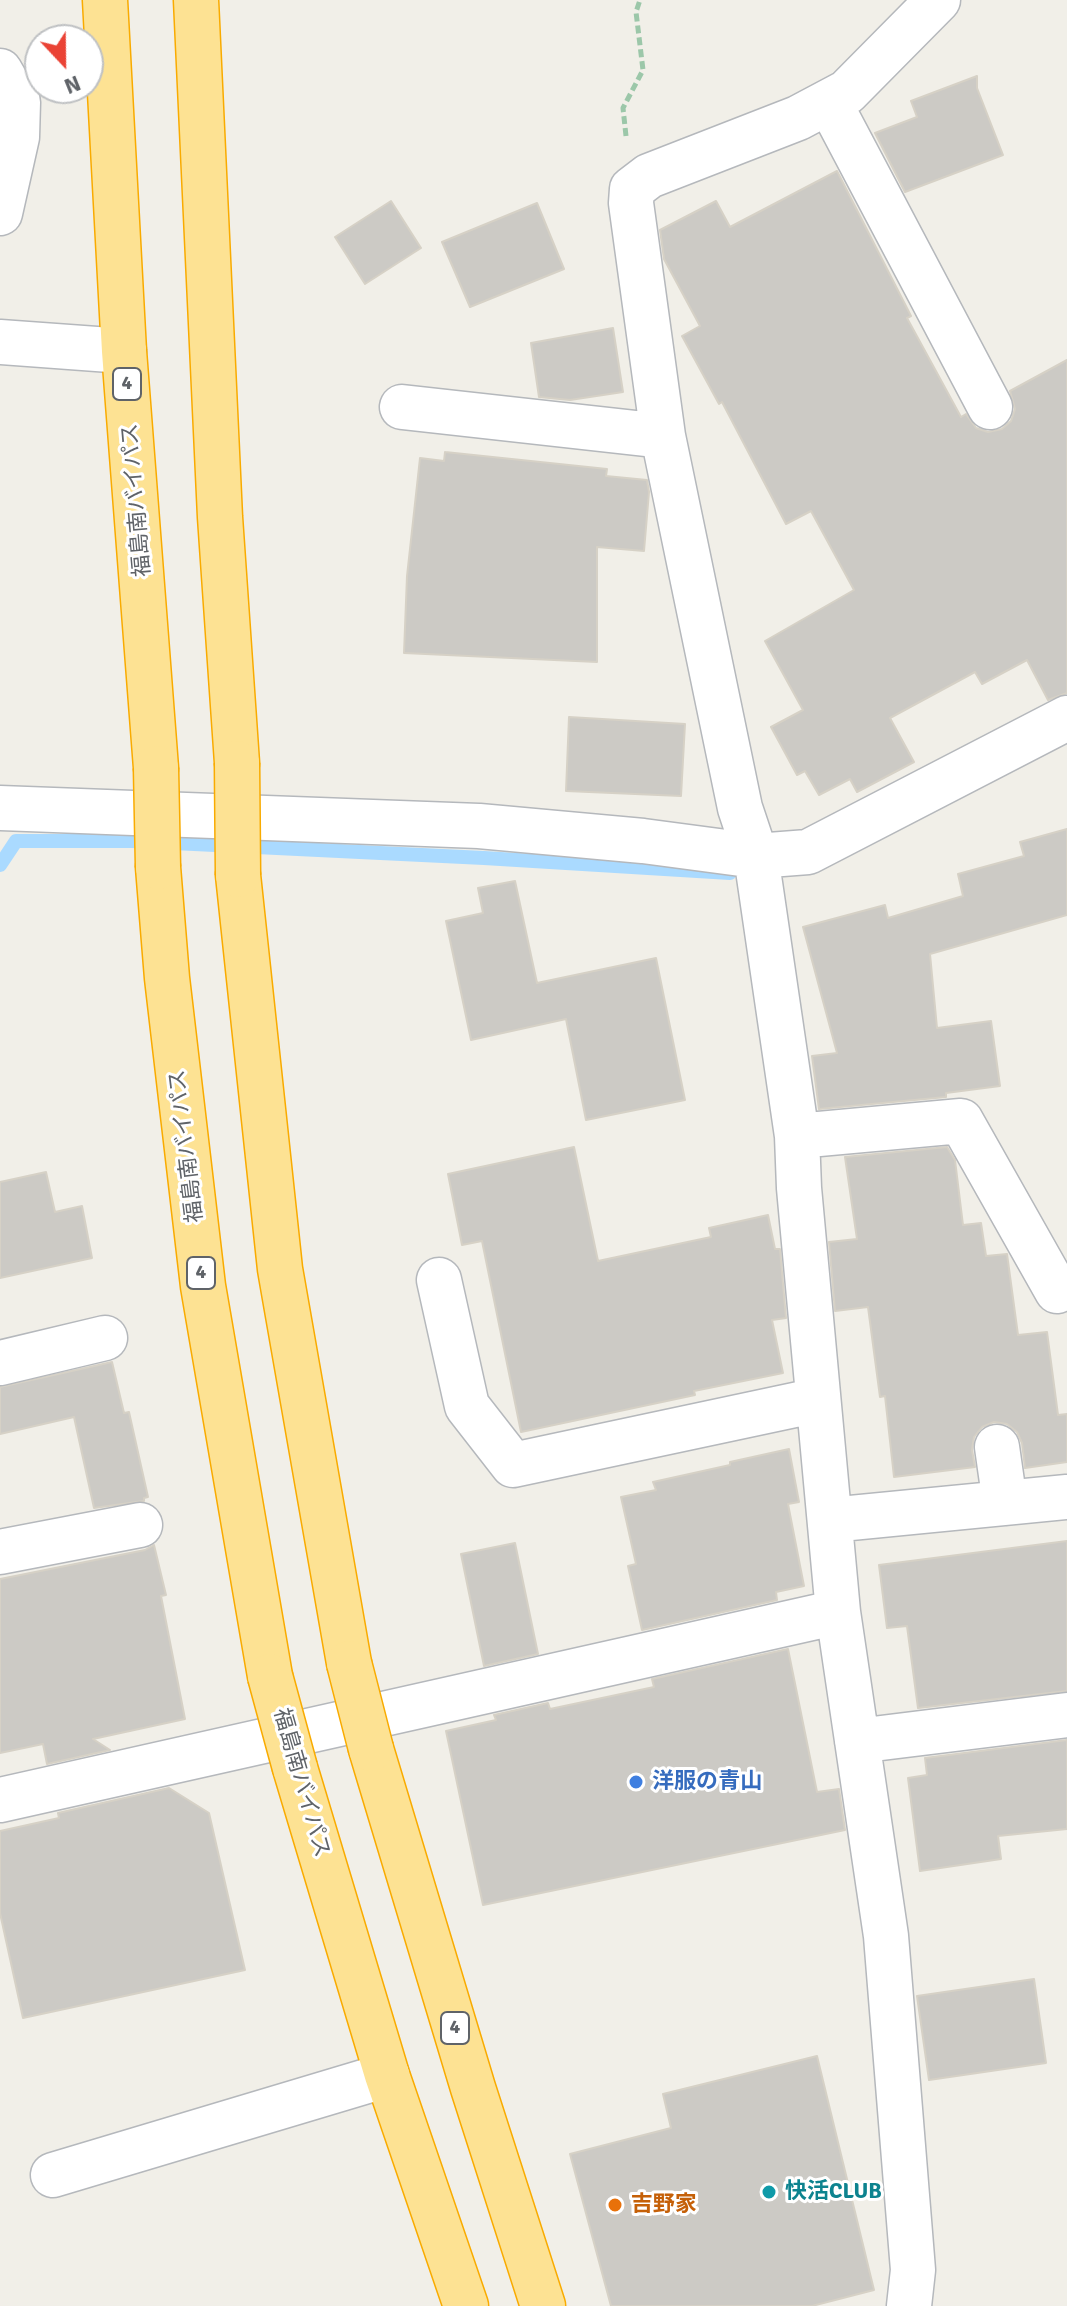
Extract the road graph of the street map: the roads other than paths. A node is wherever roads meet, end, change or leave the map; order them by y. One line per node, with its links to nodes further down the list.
1 (105, 0): 8 (highway, 福島南バイパス / 4)
2 (196, 0): 34 (highway, 4, bridge)
3 (938, 0): 5 (street)
4 (0, 71): 6 (street)
5 (829, 102): 10 (street); 11 (street)
6 (0, 213)
7 (0, 342): 8 (street)
8 (124, 351): 31 (highway, 福島南バイパス / 4, bridge)
9 (402, 407): 11 (street)
10 (990, 407)
11 (663, 436): 14 (street)
12 (1067, 718): 14 (street)
13 (0, 808): 14 (street)
14 (756, 856): 15 (street)
15 (797, 1136): 17 (street); 20 (street)
16 (439, 1280): 20 (street)
17 (1067, 1286)
18 (105, 1338): 19 (street)
19 (0, 1363)
20 (818, 1400): 24 (street)
21 (997, 1447): 23 (street)
22 (1067, 1497): 23 (street)
23 (1005, 1503): 24 (street)
24 (830, 1520): 27 (street)
25 (140, 1525): 26 (street)
26 (0, 1552)
27 (838, 1612): 29 (street); 30 (street)
28 (1067, 1715): 29 (street)
29 (857, 1741): 35 (street)
30 (0, 1800)
31 (387, 2075): 32 (street); 33 (highway, 福島南バイパス / 4)
32 (53, 2175)
33 (466, 2306)
34 (543, 2306)
35 (909, 2306)

